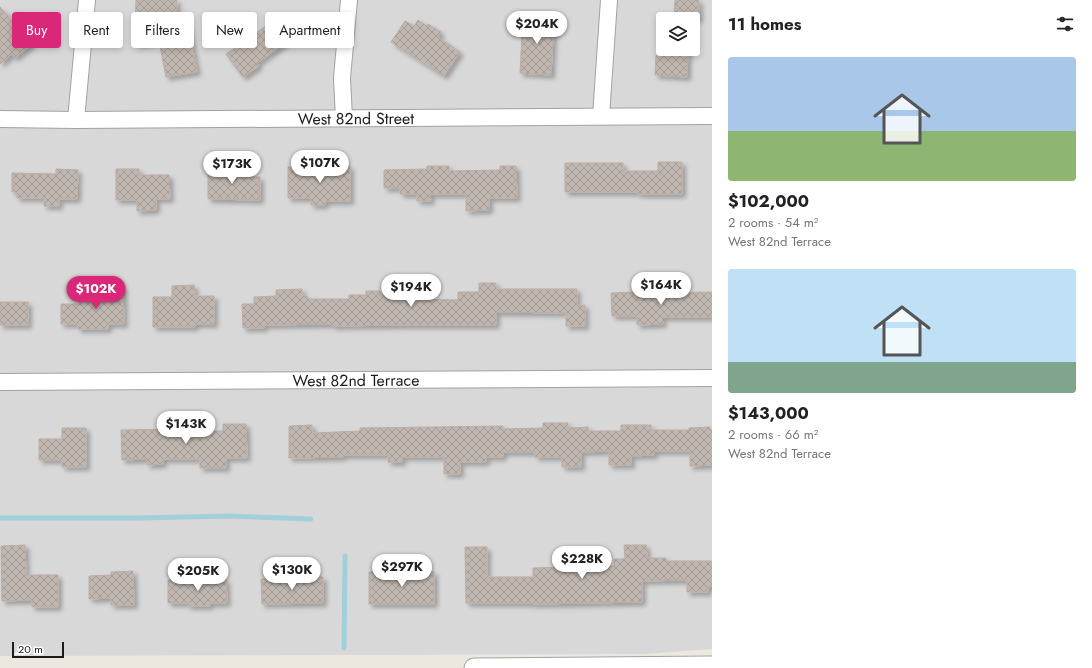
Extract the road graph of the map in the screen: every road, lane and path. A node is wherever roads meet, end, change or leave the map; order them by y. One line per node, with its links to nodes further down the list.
1 (86, 0): 8 (street)
2 (349, 0): 6 (street)
3 (609, 0): 4 (street)
4 (601, 116): 5 (street, West 82nd Street); 6 (street, West 82nd Street)
5 (712, 116)
6 (344, 118): 8 (street, West 82nd Street)
7 (0, 119): 8 (street, West 82nd Street)
8 (76, 120)
9 (712, 378): 10 (street, West 82nd Terrace)
10 (0, 382)
11 (712, 666): 13 (street)
12 (474, 668): 13 (street)
13 (568, 668)

